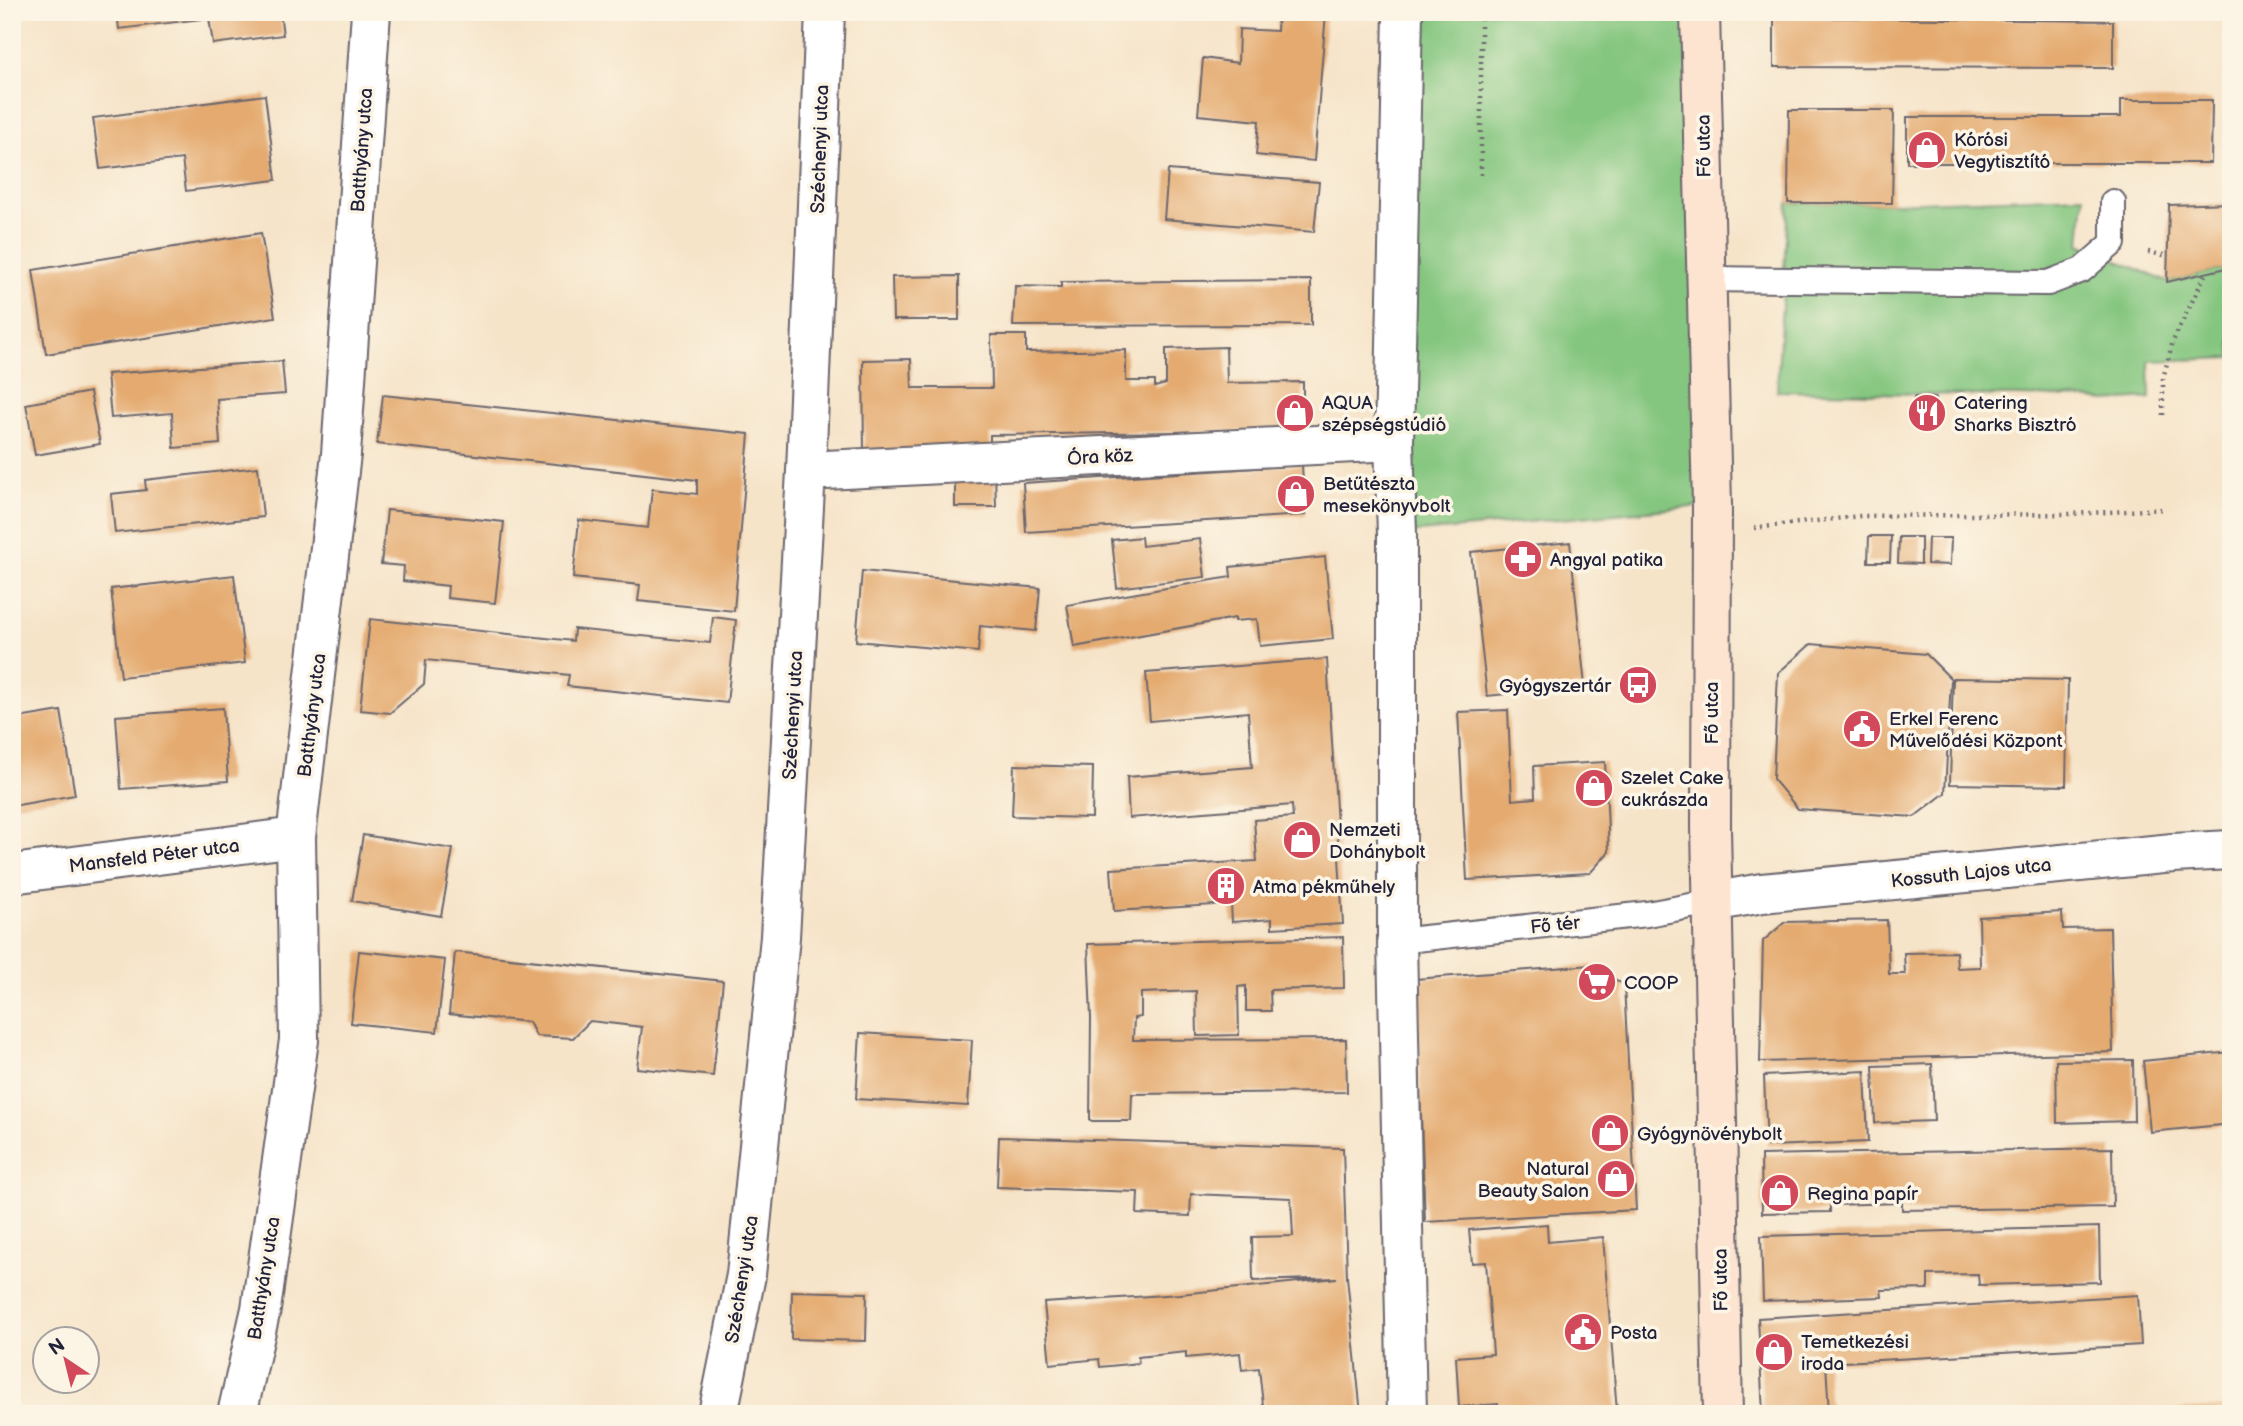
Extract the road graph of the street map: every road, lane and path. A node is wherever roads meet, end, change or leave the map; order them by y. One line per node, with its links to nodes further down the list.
1 (371, 12): 15 (street, Batthyány utca)
2 (825, 12): 12 (street, Széchenyi utca)
3 (1404, 12): 11 (street)
4 (1481, 12): 6 (path)
5 (1700, 12): 9 (main road, Fő utca)
6 (1481, 180)
7 (2113, 202): 9 (lane)
8 (2206, 273): 10 (path)
9 (1706, 279): 14 (main road, Fő utca)
10 (2163, 415)
11 (1394, 441): 12 (street, Óra köz); 19 (street)
12 (806, 471): 21 (street, Széchenyi utca)
13 (2165, 509): 14 (path)
14 (1712, 533): 18 (main road, Fő utca)
15 (296, 837): 17 (street, Mansfeld Péter utca); 20 (street, Batthyány utca)
16 (2231, 850): 18 (street, Kossuth Lajos utca)
17 (12, 874)
18 (1712, 902): 19 (lane, Fő tér); 23 (main road, Fő utca)
19 (1397, 941): 22 (street)
20 (237, 1414)
21 (718, 1414)
22 (1407, 1414)
23 (1723, 1414)

